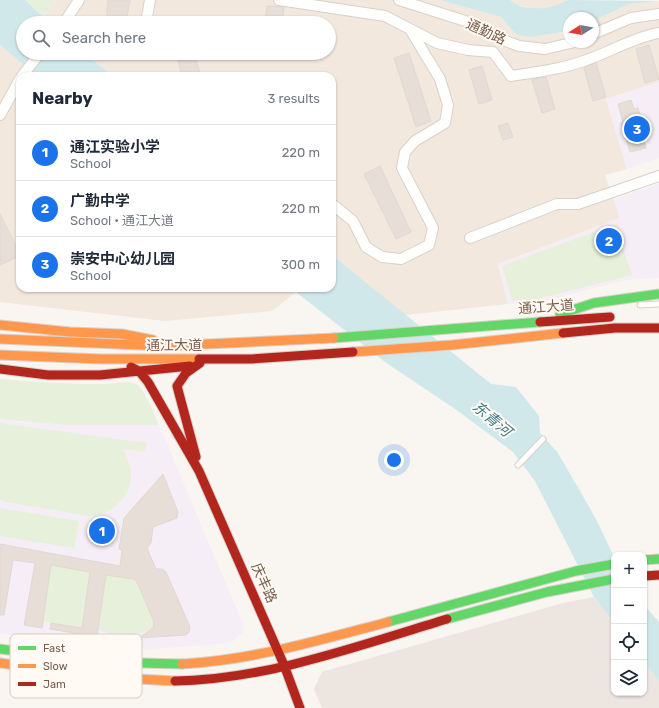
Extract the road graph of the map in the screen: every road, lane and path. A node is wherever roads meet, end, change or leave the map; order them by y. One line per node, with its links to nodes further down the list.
1 (79, 0): 7 (street)
2 (150, 0): 8 (street)
3 (279, 0): 5 (street)
4 (399, 0): 12 (street, 通勤路)
5 (333, 4): 9 (street)
6 (659, 14): 10 (street)
7 (69, 16)
8 (147, 16)
9 (410, 30): 11 (street); 18 (street)
10 (599, 31)
11 (659, 33)
12 (563, 45)
13 (34, 60): 14 (street)
14 (25, 72)
15 (16, 85): 16 (street)
16 (0, 115)
17 (659, 176): 19 (street)
18 (336, 207)
19 (470, 238)
20 (659, 294): 24 (main road)
21 (659, 304): 22 (lane)
22 (636, 305)
23 (620, 306): 24 (lane)
24 (581, 307): 26 (main road)
25 (618, 317): 26 (main road, 通江大道)
26 (535, 322): 32 (main road, 通江大道)
27 (0, 325): 32 (main road)
28 (659, 328): 29 (main road, 通江大道)
29 (556, 334): 31 (main road); 35 (main road, 通江大道)
30 (0, 339): 32 (main road, 通江大道)
31 (599, 340)
32 (164, 346)
33 (0, 355): 34 (main road, 通江大道)
34 (111, 359): 35 (main road, 通江大道); 38 (main road)
35 (210, 359): 36 (main road)
36 (195, 365): 38 (main road); 41 (main road)
37 (0, 369): 38 (main road)
38 (139, 371): 41 (main road)
39 (543, 439): 40 (lane)
40 (518, 464)
41 (199, 471): 50 (main road, 庆丰路)
42 (659, 559): 43 (main road)
43 (647, 560)
44 (611, 565): 50 (main road)
45 (659, 575): 46 (main road)
46 (647, 576)
47 (611, 580): 54 (main road)
48 (0, 649): 49 (main road)
49 (10, 650)
50 (278, 650): 53 (main road); 54 (main road, 庆丰路)
51 (0, 663): 52 (main road)
52 (10, 664)
53 (142, 665)
54 (284, 665): 55 (main road); 56 (main road, 庆丰路)
55 (142, 679)
56 (300, 708)

